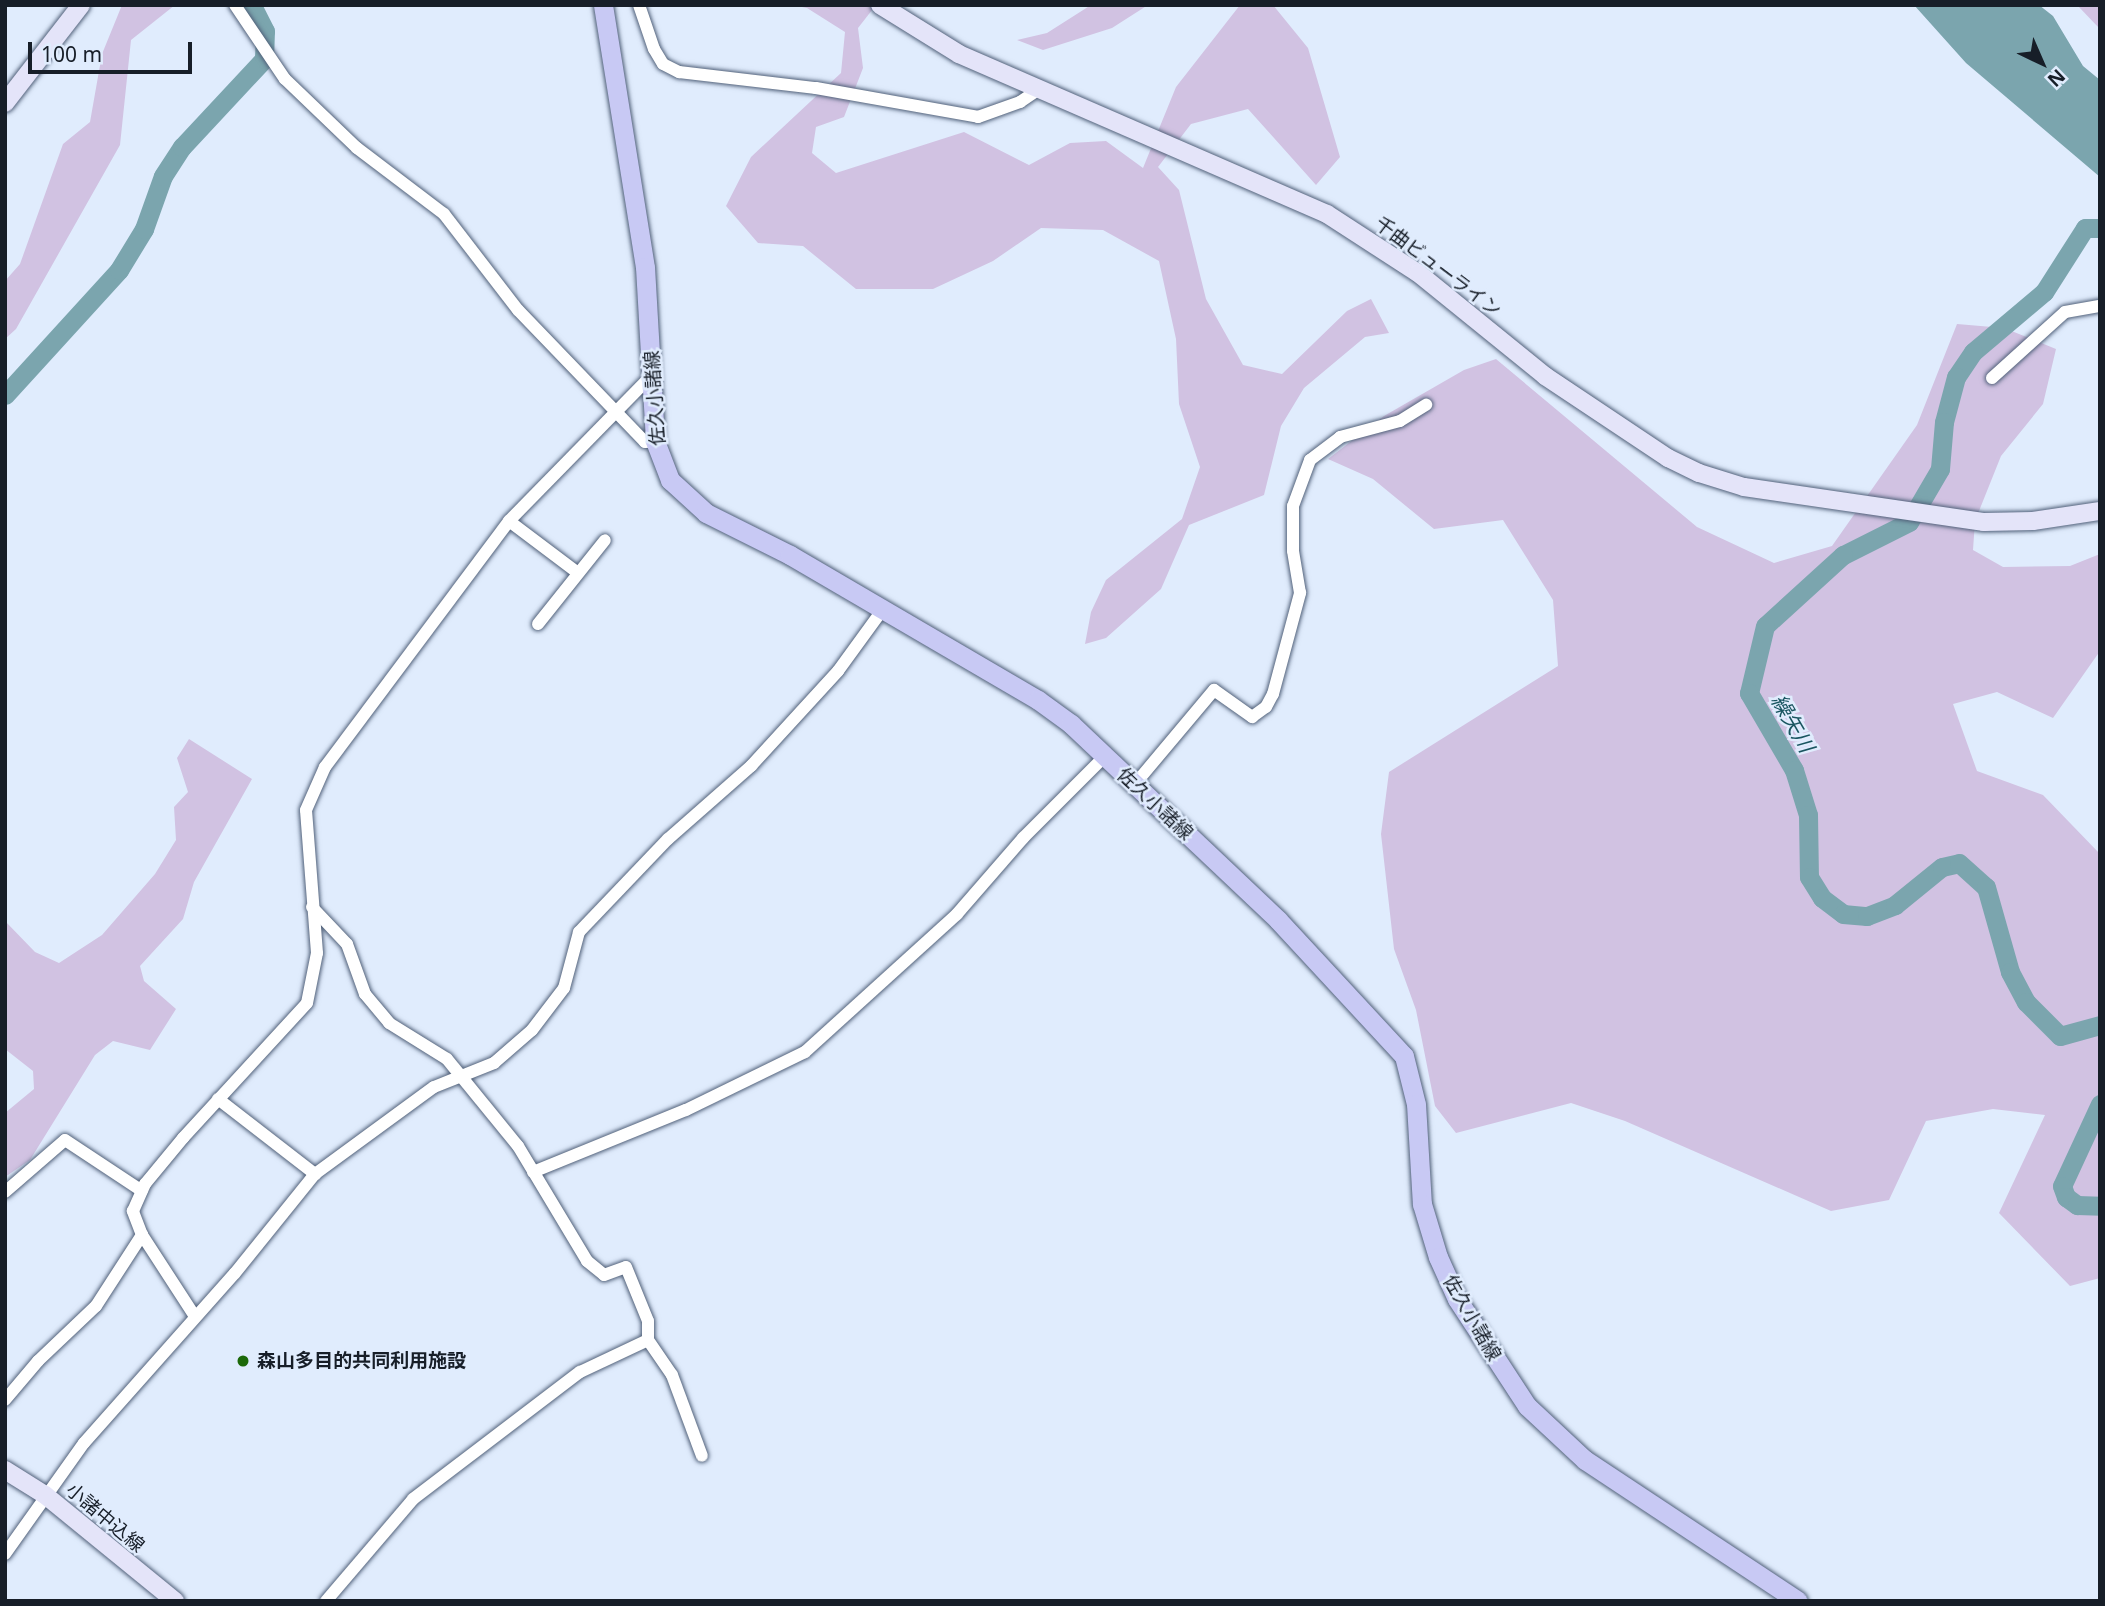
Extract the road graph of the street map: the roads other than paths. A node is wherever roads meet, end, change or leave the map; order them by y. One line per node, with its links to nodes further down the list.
1 (81, 5): 7 (street)
2 (235, 5): 12 (street)
3 (603, 5): 9 (main road, 佐久小諸線)
4 (639, 5): 6 (street)
5 (880, 5): 6 (street, 千曲ビューライン)
6 (1039, 89): 14 (street, 千曲ビューライン)
7 (5, 103)
8 (2100, 306): 10 (street)
9 (652, 375): 12 (street); 13 (main road, 佐久小諸線)
10 (1992, 378)
11 (1426, 405): 21 (street)
12 (615, 411): 13 (street); 15 (street)
13 (655, 442): 18 (main road, 佐久小諸線)
14 (2100, 511)
15 (509, 521): 17 (street); 22 (street)
16 (605, 540): 17 (street)
17 (578, 573): 19 (street)
18 (883, 609): 20 (main road, 佐久小諸線); 23 (street)
19 (538, 624)
20 (1105, 756): 21 (main road, 佐久小諸線); 25 (street)
21 (1135, 784): 39 (main road, 佐久小諸線)
22 (312, 907): 23 (street); 24 (street)
23 (462, 1075): 25 (street); 26 (street)
24 (218, 1099): 26 (street); 27 (street)
25 (533, 1172): 31 (street)
26 (315, 1174): 30 (street)
27 (142, 1191): 28 (street); 29 (street)
28 (5, 1192)
29 (142, 1235): 30 (street); 32 (street)
30 (194, 1315): 35 (street)
31 (648, 1340): 33 (street); 38 (street)
32 (5, 1401)
33 (702, 1455)
34 (5, 1470): 35 (street, 小諸中込線)
35 (45, 1495): 36 (street); 37 (street, 小諸中込線)
36 (5, 1554)
37 (175, 1601)
38 (326, 1601)
39 (1798, 1601)

